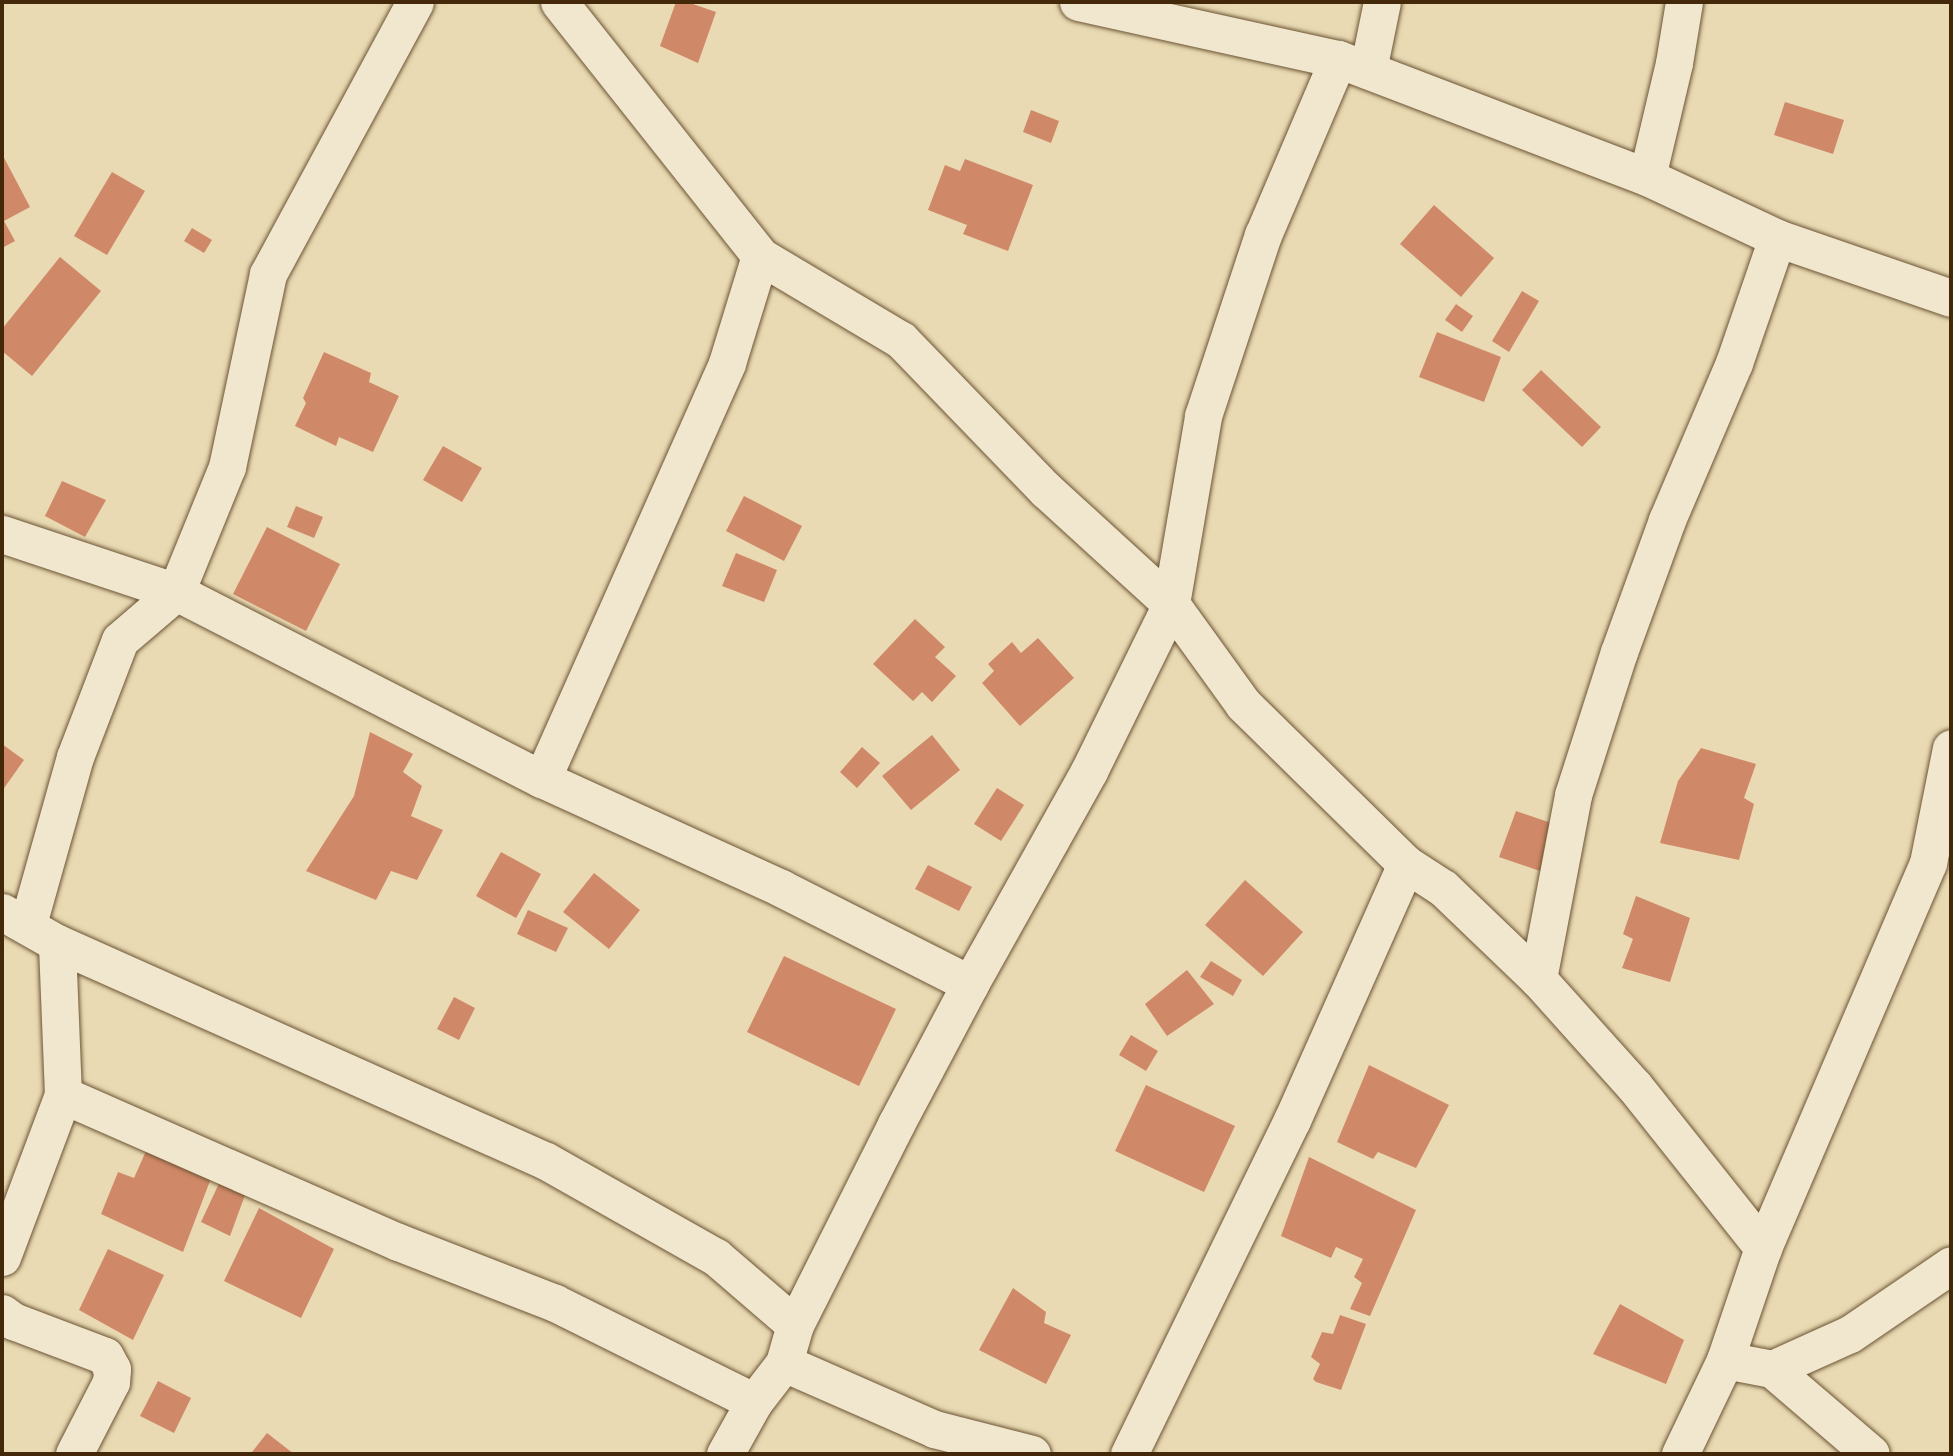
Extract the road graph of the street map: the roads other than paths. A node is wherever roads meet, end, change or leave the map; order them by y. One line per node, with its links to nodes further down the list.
1 (415, 2): 12 (street)
2 (559, 2): 9 (street)
3 (1078, 2): 6 (street)
4 (1382, 2): 6 (street)
5 (1684, 2): 7 (street)
6 (1353, 65): 7 (street); 13 (street)
7 (1647, 177): 8 (street)
8 (1777, 238): 10 (street); 18 (street)
9 (760, 256): 13 (street); 15 (street)
10 (1951, 298)
11 (2, 534): 12 (street)
12 (176, 592): 15 (street); 17 (street)
13 (1171, 604): 16 (street); 19 (street)
14 (1951, 748): 21 (street)
15 (542, 779): 19 (street)
16 (1406, 864): 18 (street); 33 (street)
17 (29, 926): 20 (street); 25 (street)
18 (1538, 979): 21 (street)
19 (970, 984): 25 (street)
20 (63, 1096): 22 (street); 29 (street)
21 (1763, 1248): 26 (street)
22 (2, 1257)
23 (1951, 1265): 28 (street)
24 (2, 1313): 30 (street)
25 (795, 1325): 27 (street)
26 (1725, 1360): 28 (street); 34 (street)
27 (784, 1363): 29 (street); 32 (street)
28 (1772, 1368): 35 (street)
29 (754, 1402): 31 (street)
30 (74, 1454)
31 (725, 1454)
32 (1032, 1454)
33 (1129, 1454)
34 (1680, 1454)
35 (1871, 1454)

